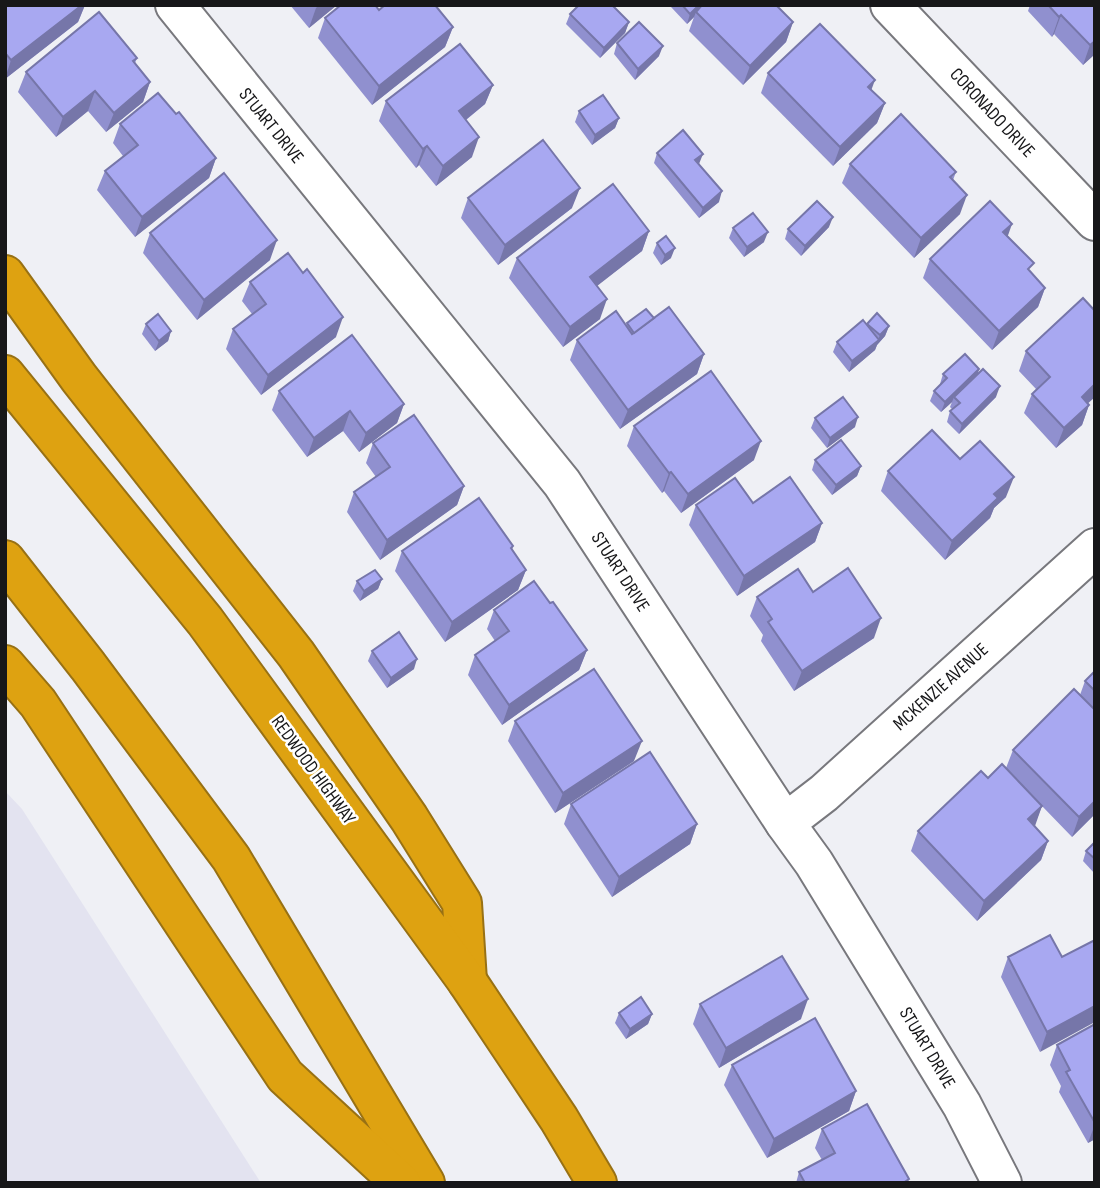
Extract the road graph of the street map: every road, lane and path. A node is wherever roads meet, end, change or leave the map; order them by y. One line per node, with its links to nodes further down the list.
1 (176, 5): 9 (street, STUART DRIVE)
2 (890, 5): 3 (street, CORONADO DRIVE)
3 (1095, 221)
4 (5, 275): 10 (highway)
5 (5, 375): 10 (highway, REDWOOD HIGHWAY)
6 (1095, 548): 9 (street, MCKENZIE AVENUE)
7 (5, 559): 12 (highway)
8 (5, 665): 11 (highway)
9 (785, 823): 14 (street, STUART DRIVE)
10 (467, 981): 13 (highway, REDWOOD HIGHWAY)
11 (401, 1183)
12 (425, 1183)
13 (597, 1183)
14 (1002, 1183)

